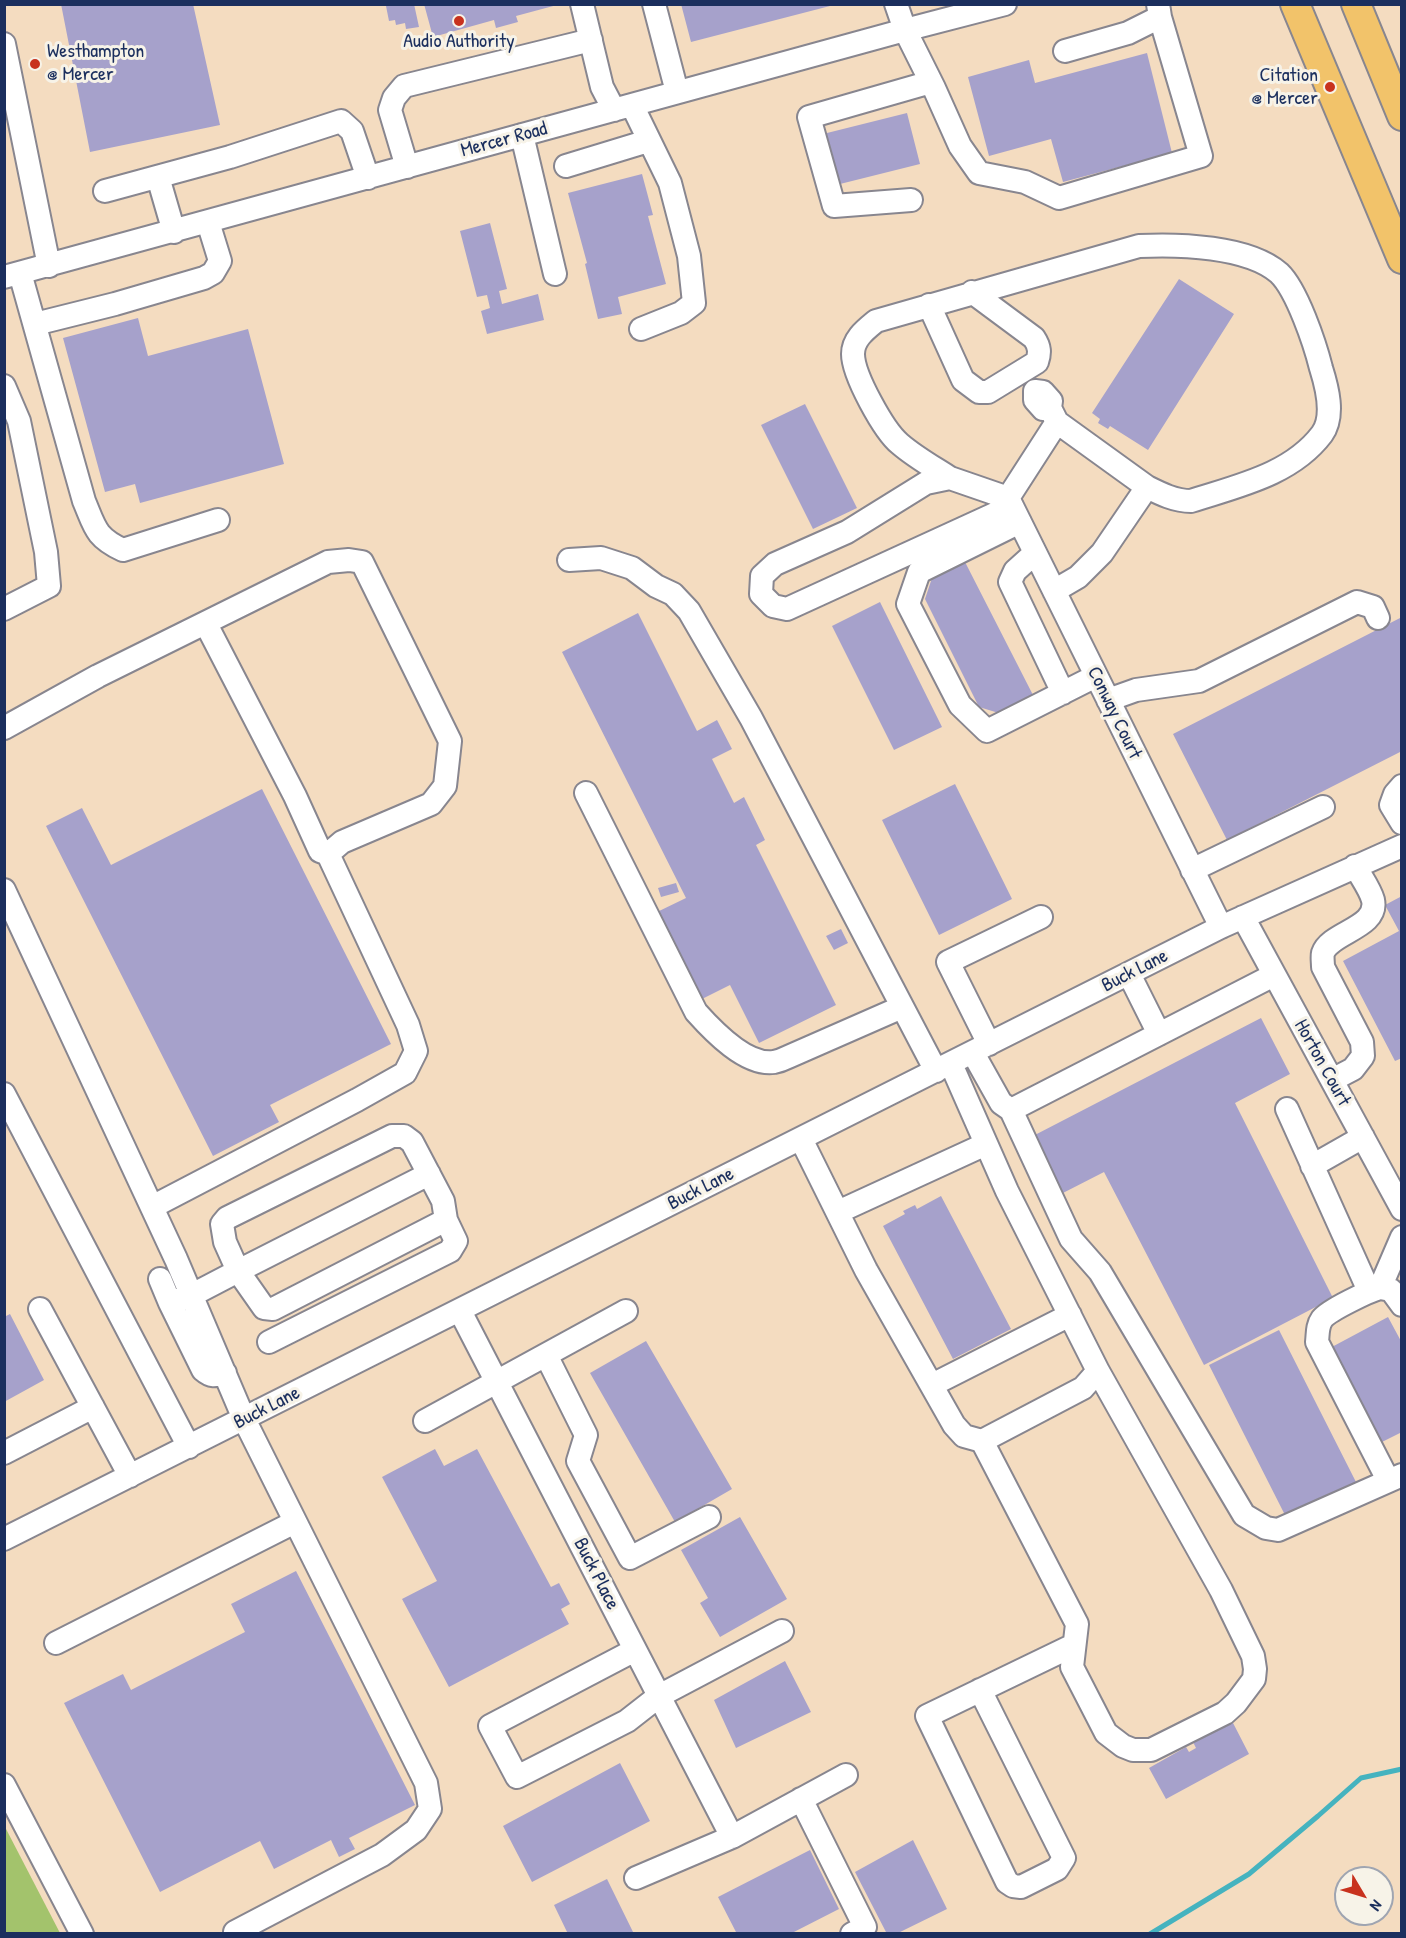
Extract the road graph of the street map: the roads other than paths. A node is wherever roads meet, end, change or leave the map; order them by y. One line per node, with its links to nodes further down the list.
1 (582, 4): 9 (street)
2 (654, 4): 13 (street)
3 (896, 4): 8 (street)
4 (1005, 4): 8 (street, Mercer Road)
5 (1295, 4): 27 (main road)
6 (1356, 4): 16 (main road)
7 (1159, 11): 11 (street); 12 (street)
8 (905, 30): 12 (street); 13 (street, Mercer Road)
9 (591, 40): 14 (street); 20 (street)
10 (4, 44): 15 (street)
11 (1065, 51)
12 (931, 82): 24 (street)
13 (677, 92): 14 (street, Mercer Road)
14 (623, 107): 17 (street, Mercer Road); 18 (street)
15 (11, 111): 28 (street)
16 (1401, 117)
17 (522, 135): 20 (street, Mercer Road); 29 (street)
18 (648, 141): 19 (street); 34 (street)
19 (566, 166)
20 (407, 167): 22 (street, Mercer Road)
21 (158, 177): 22 (street); 23 (street); 26 (street)
22 (368, 178): 25 (street, Mercer Road)
23 (105, 191)
24 (911, 200)
25 (208, 222): 26 (street, Mercer Road); 33 (street)
26 (174, 232): 28 (street, Mercer Road)
27 (1401, 259)
28 (49, 266): 30 (street, Mercer Road)
29 (555, 274)
30 (12, 275): 33 (street)
31 (972, 292): 32 (street); 35 (street); 40 (street)
32 (929, 305): 35 (street); 39 (street)
33 (35, 324): 42 (street)
34 (640, 329)
35 (1021, 372): 37 (street)
36 (4, 386): 38 (street)
37 (1048, 407): 40 (street); 41 (street)
38 (13, 435): 46 (street)
39 (950, 478): 41 (street); 41 (street)
40 (1147, 487): 45 (street)
41 (1013, 508): 43 (street, Conway Court); 50 (street)
42 (218, 520)
43 (1035, 553): 45 (street, Conway Court); 50 (street)
44 (569, 560): 67 (street)
45 (1054, 591): 49 (street, Conway Court)
46 (4, 609)
47 (1378, 618): 51 (street)
48 (206, 624): 52 (street); 58 (street); 58 (street)
49 (1096, 675): 50 (street); 51 (street, Conway Court)
50 (1063, 693)
51 (1108, 700): 60 (street, Conway Court)
52 (4, 729)
53 (1401, 786): 56 (street)
54 (586, 793): 67 (street)
55 (1323, 807): 60 (street)
56 (1401, 823)
57 (1401, 846): 59 (street, Buck Lane)
58 (328, 854): 81 (street)
59 (1355, 866): 63 (street, Buck Lane); 71 (street)
60 (1192, 870): 64 (street, Conway Court)
61 (4, 890): 81 (street)
62 (1041, 917): 69 (street)
63 (1243, 917): 64 (street, Buck Lane); 66 (street, Horton Court)
64 (1221, 927): 65 (street, Buck Lane)
65 (1129, 974): 68 (street); 69 (street, Buck Lane)
66 (1274, 975): 68 (street); 71 (street, Horton Court)
67 (902, 1007): 70 (street)
68 (1159, 1034): 73 (street)
69 (981, 1048): 70 (street, Buck Lane); 73 (street)
70 (943, 1068): 77 (street, Buck Lane); 78 (street)
71 (1332, 1080): 76 (street, Horton Court)
72 (4, 1094): 75 (street)
73 (1011, 1110): 111 (street)
74 (1287, 1110): 79 (street)
75 (12, 1124): 106 (street)
76 (1363, 1137): 79 (street); 82 (street, Horton Court)
77 (801, 1139): 83 (street); 93 (street, Buck Lane)
78 (986, 1144): 83 (street); 95 (street)
79 (1312, 1166): 88 (street)
80 (429, 1174): 84 (street); 86 (street); 86 (street)
81 (152, 1207): 89 (street)
82 (1401, 1209)
83 (838, 1212): 101 (street)
84 (446, 1220): 86 (street); 96 (street)
85 (1401, 1237): 88 (street)
86 (238, 1271): 89 (street)
87 (160, 1279): 90 (street)
88 (1375, 1289): 91 (street); 111 (street)
89 (192, 1295): 90 (street); 99 (street)
90 (171, 1303): 99 (street)
91 (1401, 1305)
92 (40, 1309): 102 (street)
93 (460, 1311): 100 (street, Buck Place); 103 (street, Buck Lane)
94 (626, 1311): 97 (street)
95 (1070, 1315): 98 (street); 101 (street)
96 (270, 1342)
97 (546, 1355): 100 (street); 108 (street)
98 (1098, 1371): 105 (street); 117 (street)
99 (225, 1373): 103 (street)
100 (497, 1382): 104 (street); 110 (street, Buck Place)
101 (932, 1385): 105 (street)
102 (93, 1407): 107 (street); 109 (street)
103 (244, 1419): 106 (street, Buck Lane); 113 (street)
104 (425, 1420)
105 (982, 1441): 117 (street)
106 (189, 1447): 109 (street, Buck Lane)
107 (4, 1453)
108 (578, 1461): 110 (street); 112 (street)
109 (130, 1476): 114 (street, Buck Lane)
110 (545, 1476): 118 (street, Buck Place)
111 (1395, 1478)
112 (709, 1517)
113 (295, 1521): 116 (street); 126 (street)
114 (4, 1539)
115 (782, 1631): 120 (street)
116 (56, 1643)
117 (1074, 1644): 119 (street)
118 (635, 1650): 120 (street, Buck Place); 120 (street)
119 (980, 1690): 119 (street)
120 (659, 1696): 124 (street, Buck Place)
121 (846, 1775): 123 (street)
122 (4, 1785): 127 (street)
123 (801, 1799): 124 (street); 128 (street)
124 (732, 1837): 125 (street)
125 (636, 1878)
126 (235, 1932)
127 (82, 1934)
128 (852, 1934)

